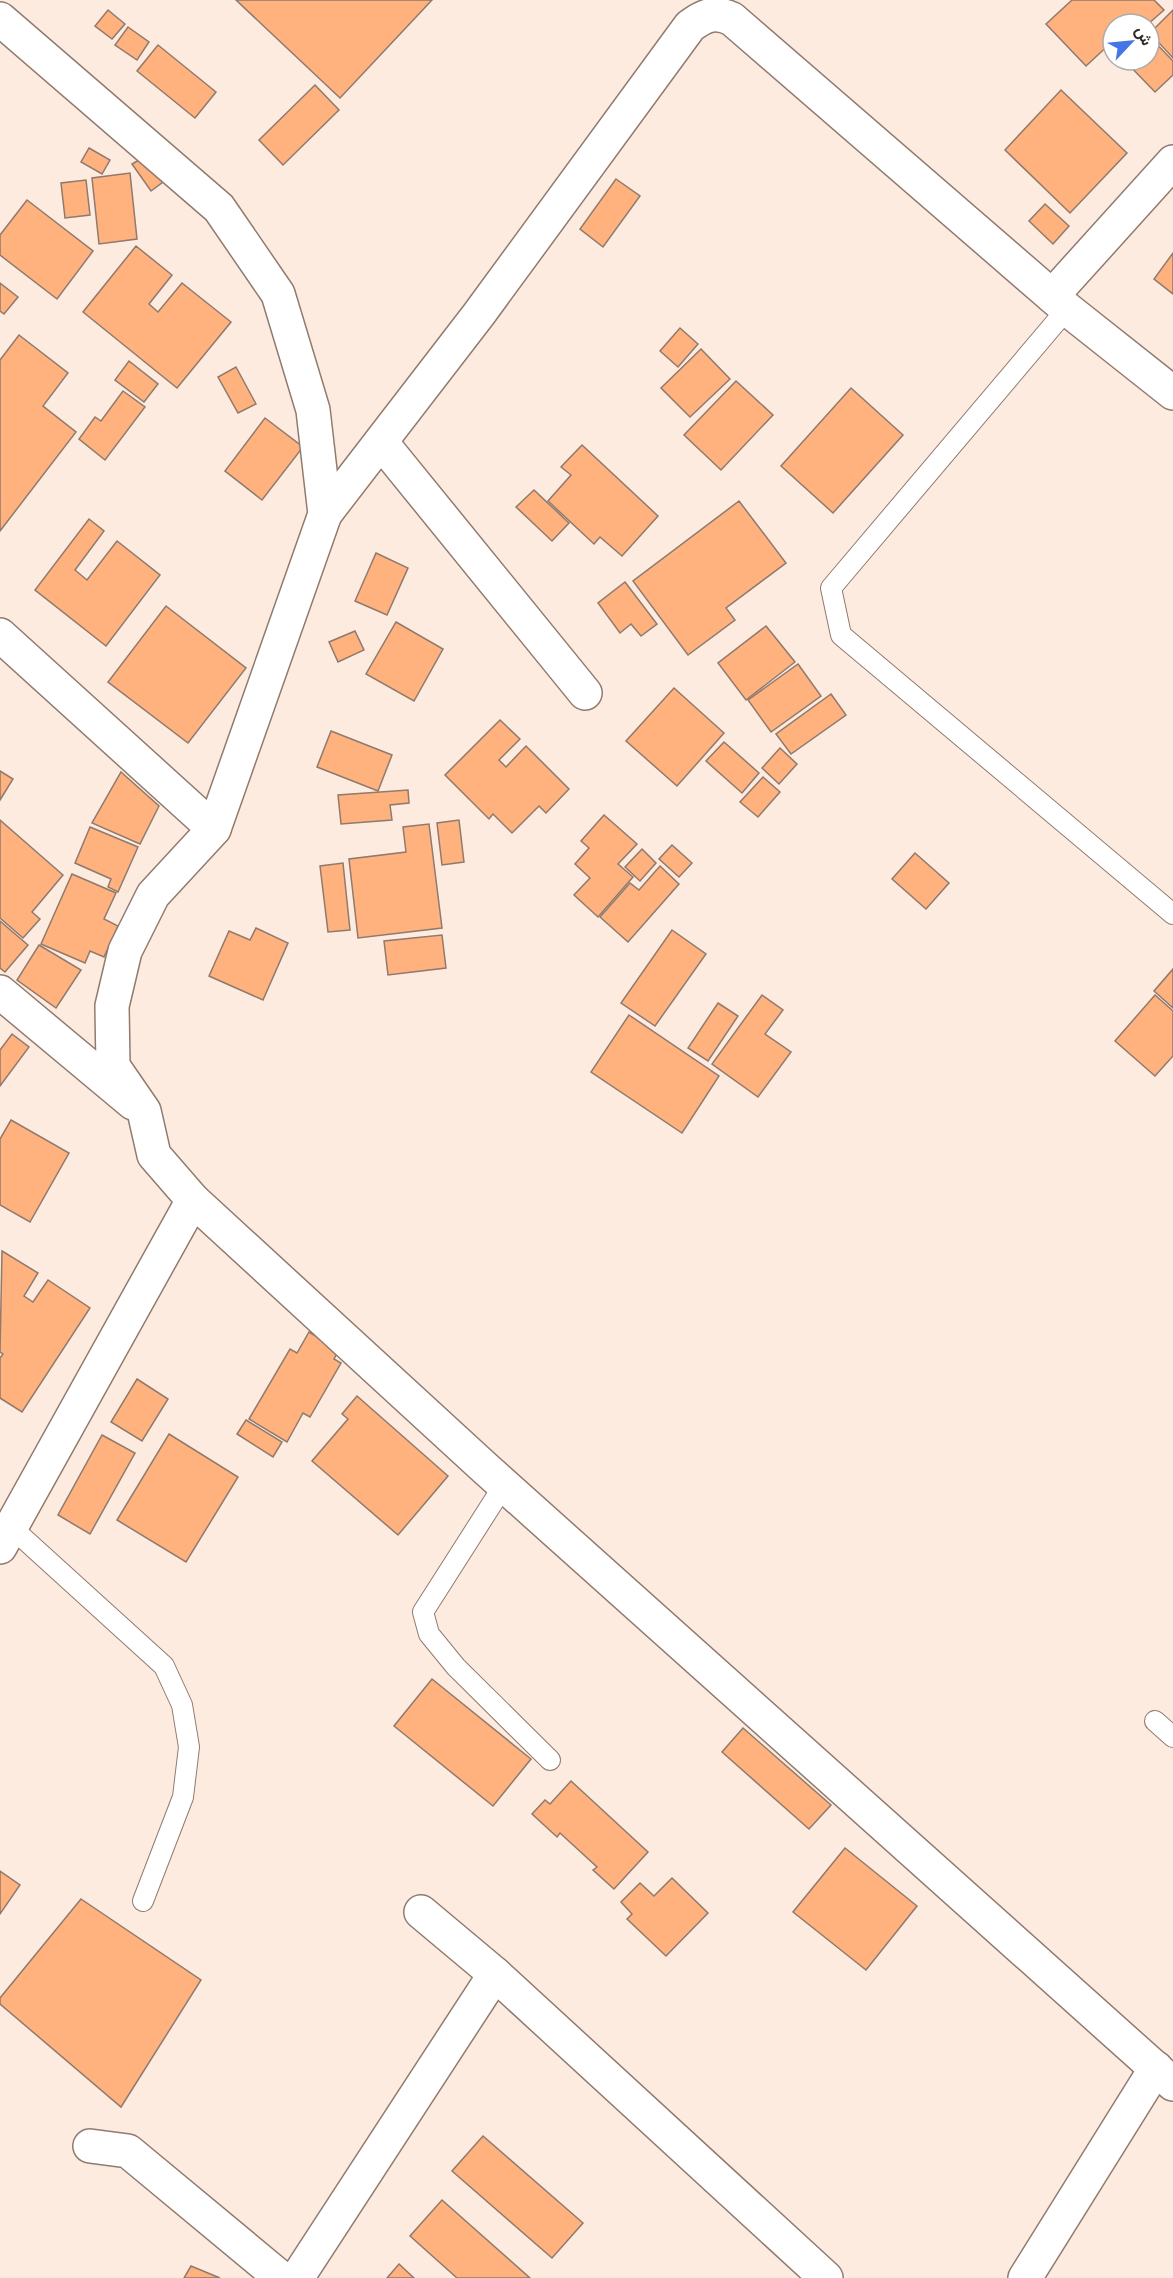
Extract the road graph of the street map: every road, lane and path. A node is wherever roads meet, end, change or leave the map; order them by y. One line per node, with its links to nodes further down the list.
1 (0, 19): 6 (street)
2 (1173, 162): 3 (street)
3 (1060, 303): 4 (street); 5 (street); 10 (lane)
4 (1173, 393)
5 (381, 442): 6 (street); 8 (street)
6 (326, 514): 9 (street)
7 (0, 634): 9 (street)
8 (585, 693)
9 (213, 829): 12 (street)
10 (1173, 914)
11 (0, 992): 12 (street)
12 (144, 1111): 13 (street)
13 (193, 1200): 14 (street); 15 (street)
14 (504, 1485): 18 (lane); 22 (street)
15 (5, 1537): 19 (lane)
16 (1155, 1721): 17 (lane)
17 (1173, 1737)
18 (550, 1760)
19 (143, 1901)
20 (421, 1912): 21 (street)
21 (495, 1974): 25 (street); 26 (street)
22 (1164, 2076): 27 (street)
23 (90, 2146): 24 (street)
24 (281, 2278)
25 (297, 2278)
26 (826, 2278)
27 (1025, 2278)

